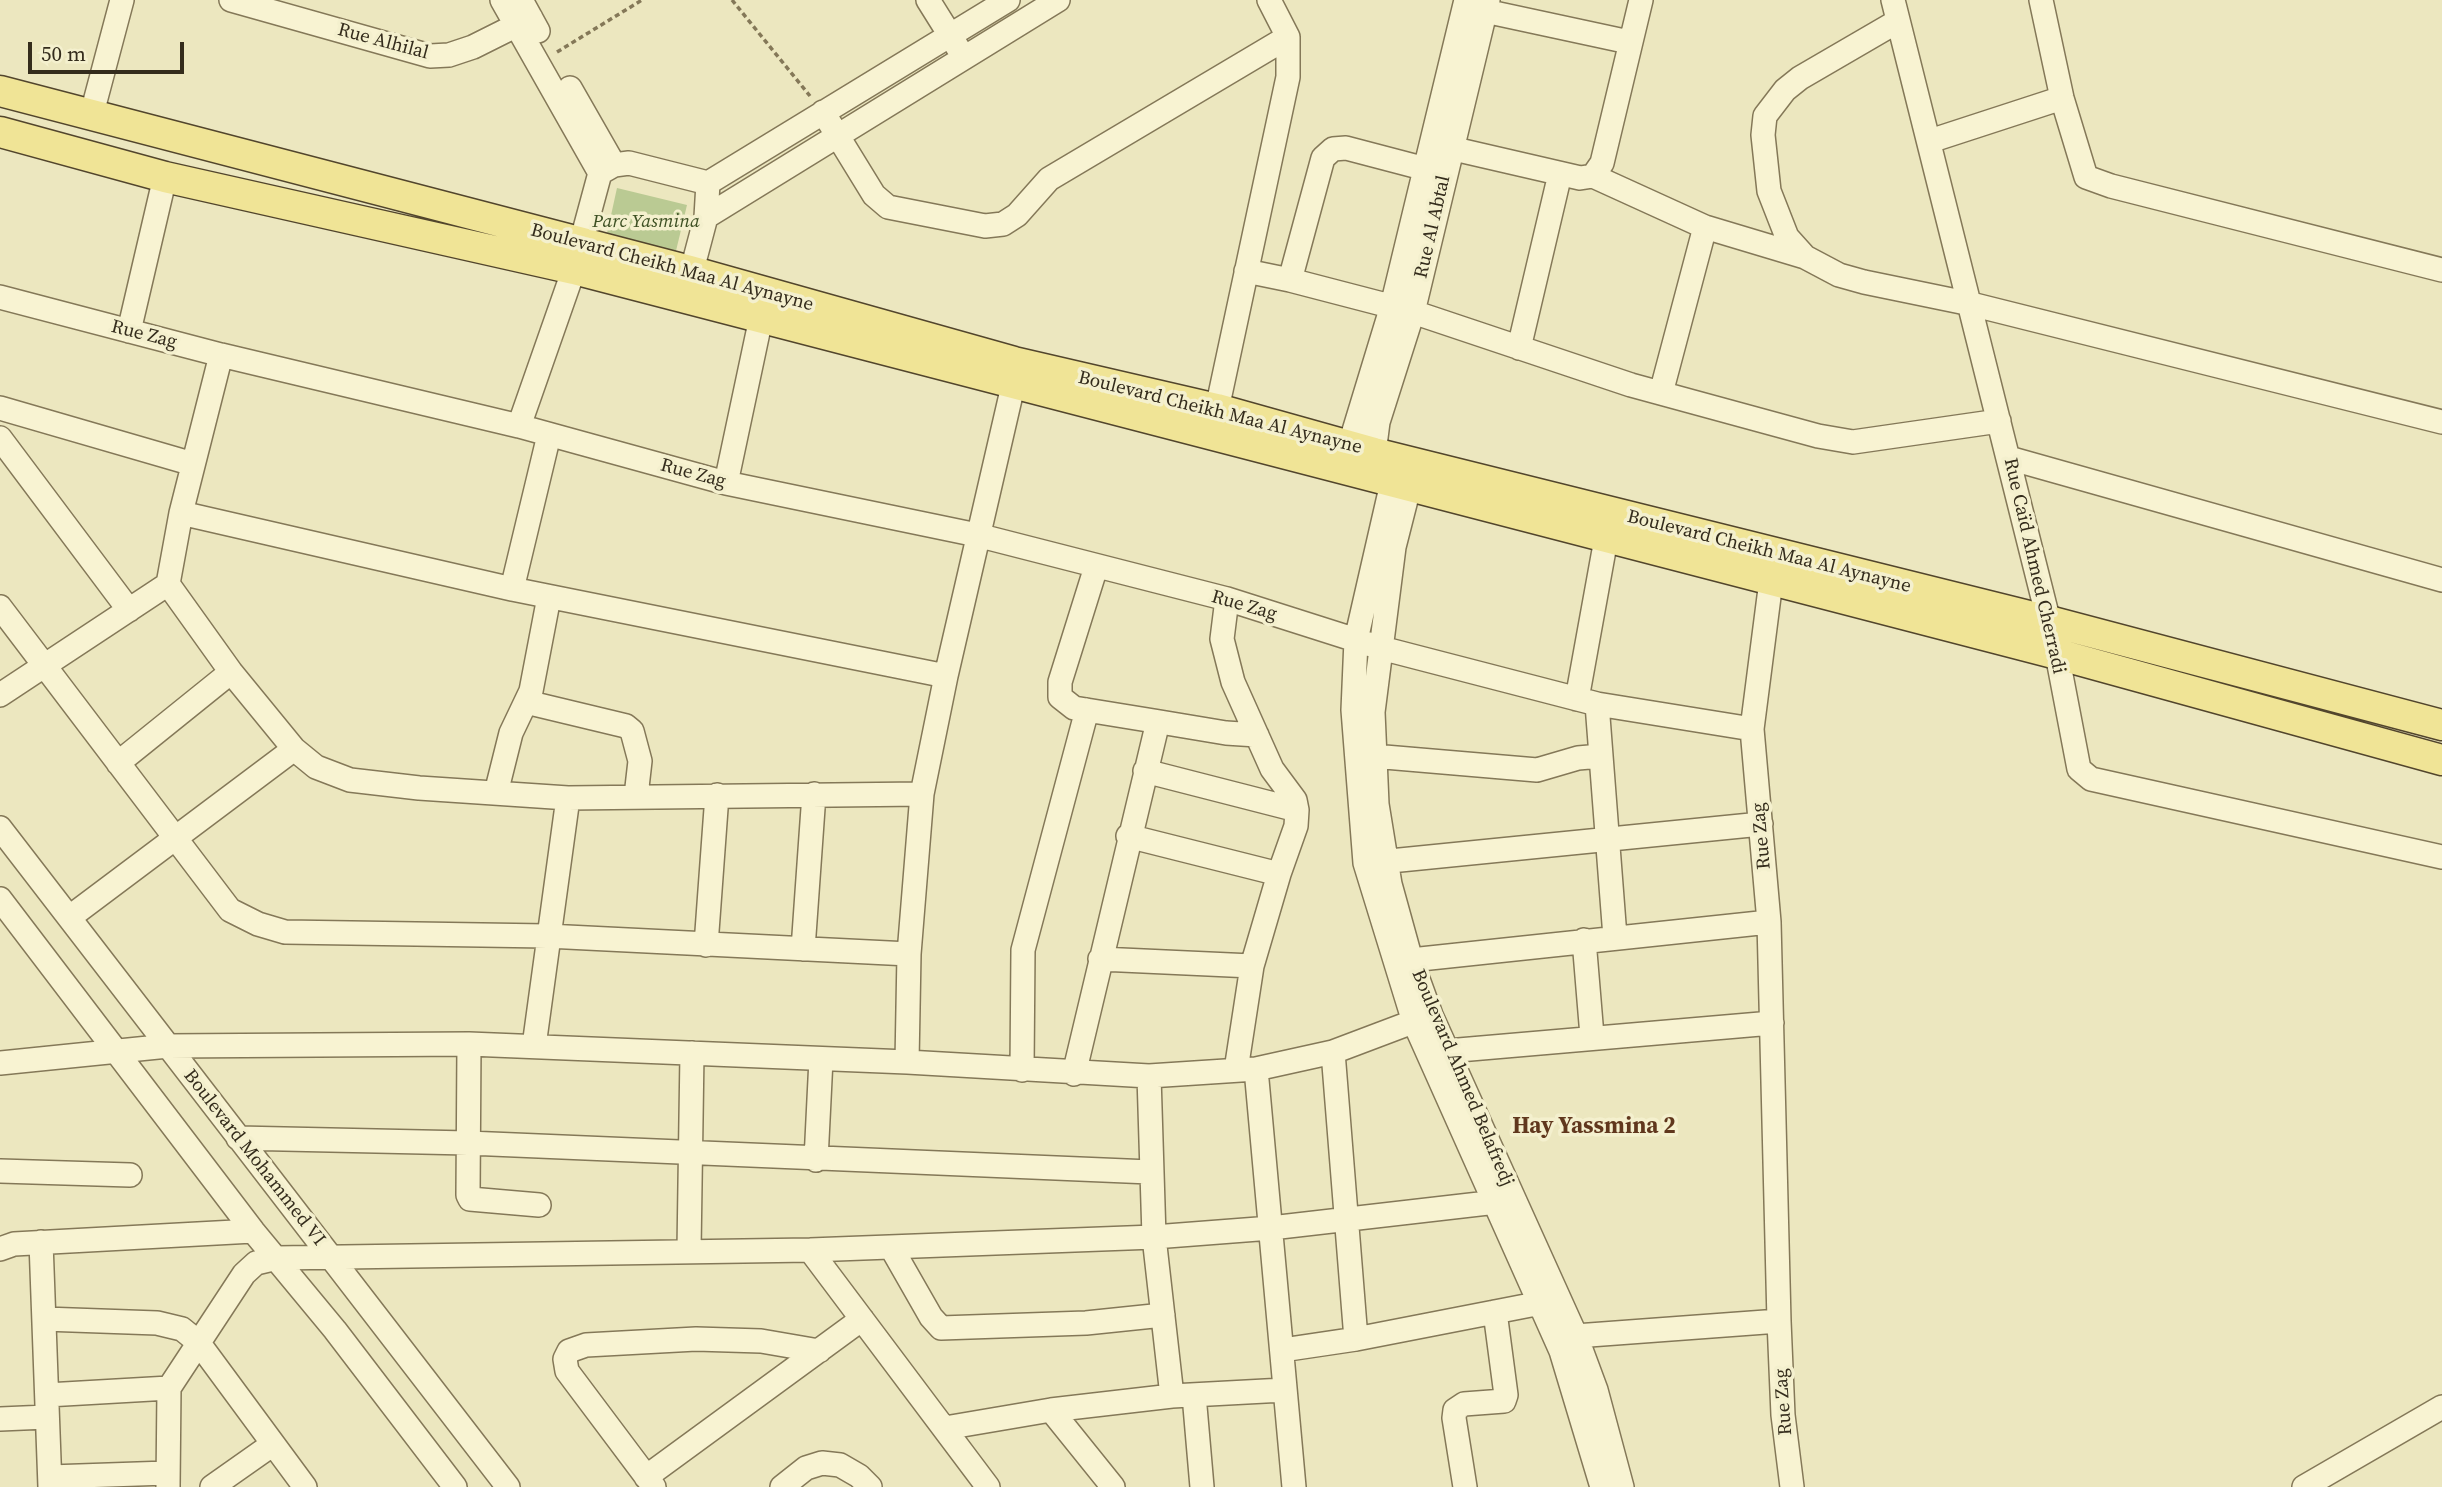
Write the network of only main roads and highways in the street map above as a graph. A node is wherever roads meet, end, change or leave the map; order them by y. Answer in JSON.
{"nodes":[{"id":1,"x":0,"y":91,"type":"edge"},
{"id":2,"x":0,"y":132,"type":"edge"},
{"id":3,"x":578,"y":257,"type":"junction"},
{"id":4,"x":688,"y":284,"type":"junction"},
{"id":5,"x":2442,"y":725,"type":"edge"},
{"id":6,"x":2442,"y":760,"type":"edge"}],
"edges":[{"from":1,"to":3,"type":"main road","name":"Boulevard Cheikh Maa Al Aynayne"},
{"from":2,"to":3,"type":"main road","name":"Boulevard Cheikh Maa Al Aynayne"},
{"from":3,"to":4,"type":"main road","name":"Boulevard Cheikh Maa Al Aynayne"},
{"from":4,"to":5,"type":"main road","name":"Boulevard Cheikh Maa Al Aynayne"},
{"from":4,"to":6,"type":"main road","name":"Boulevard Cheikh Maa Al Aynayne"}]}
